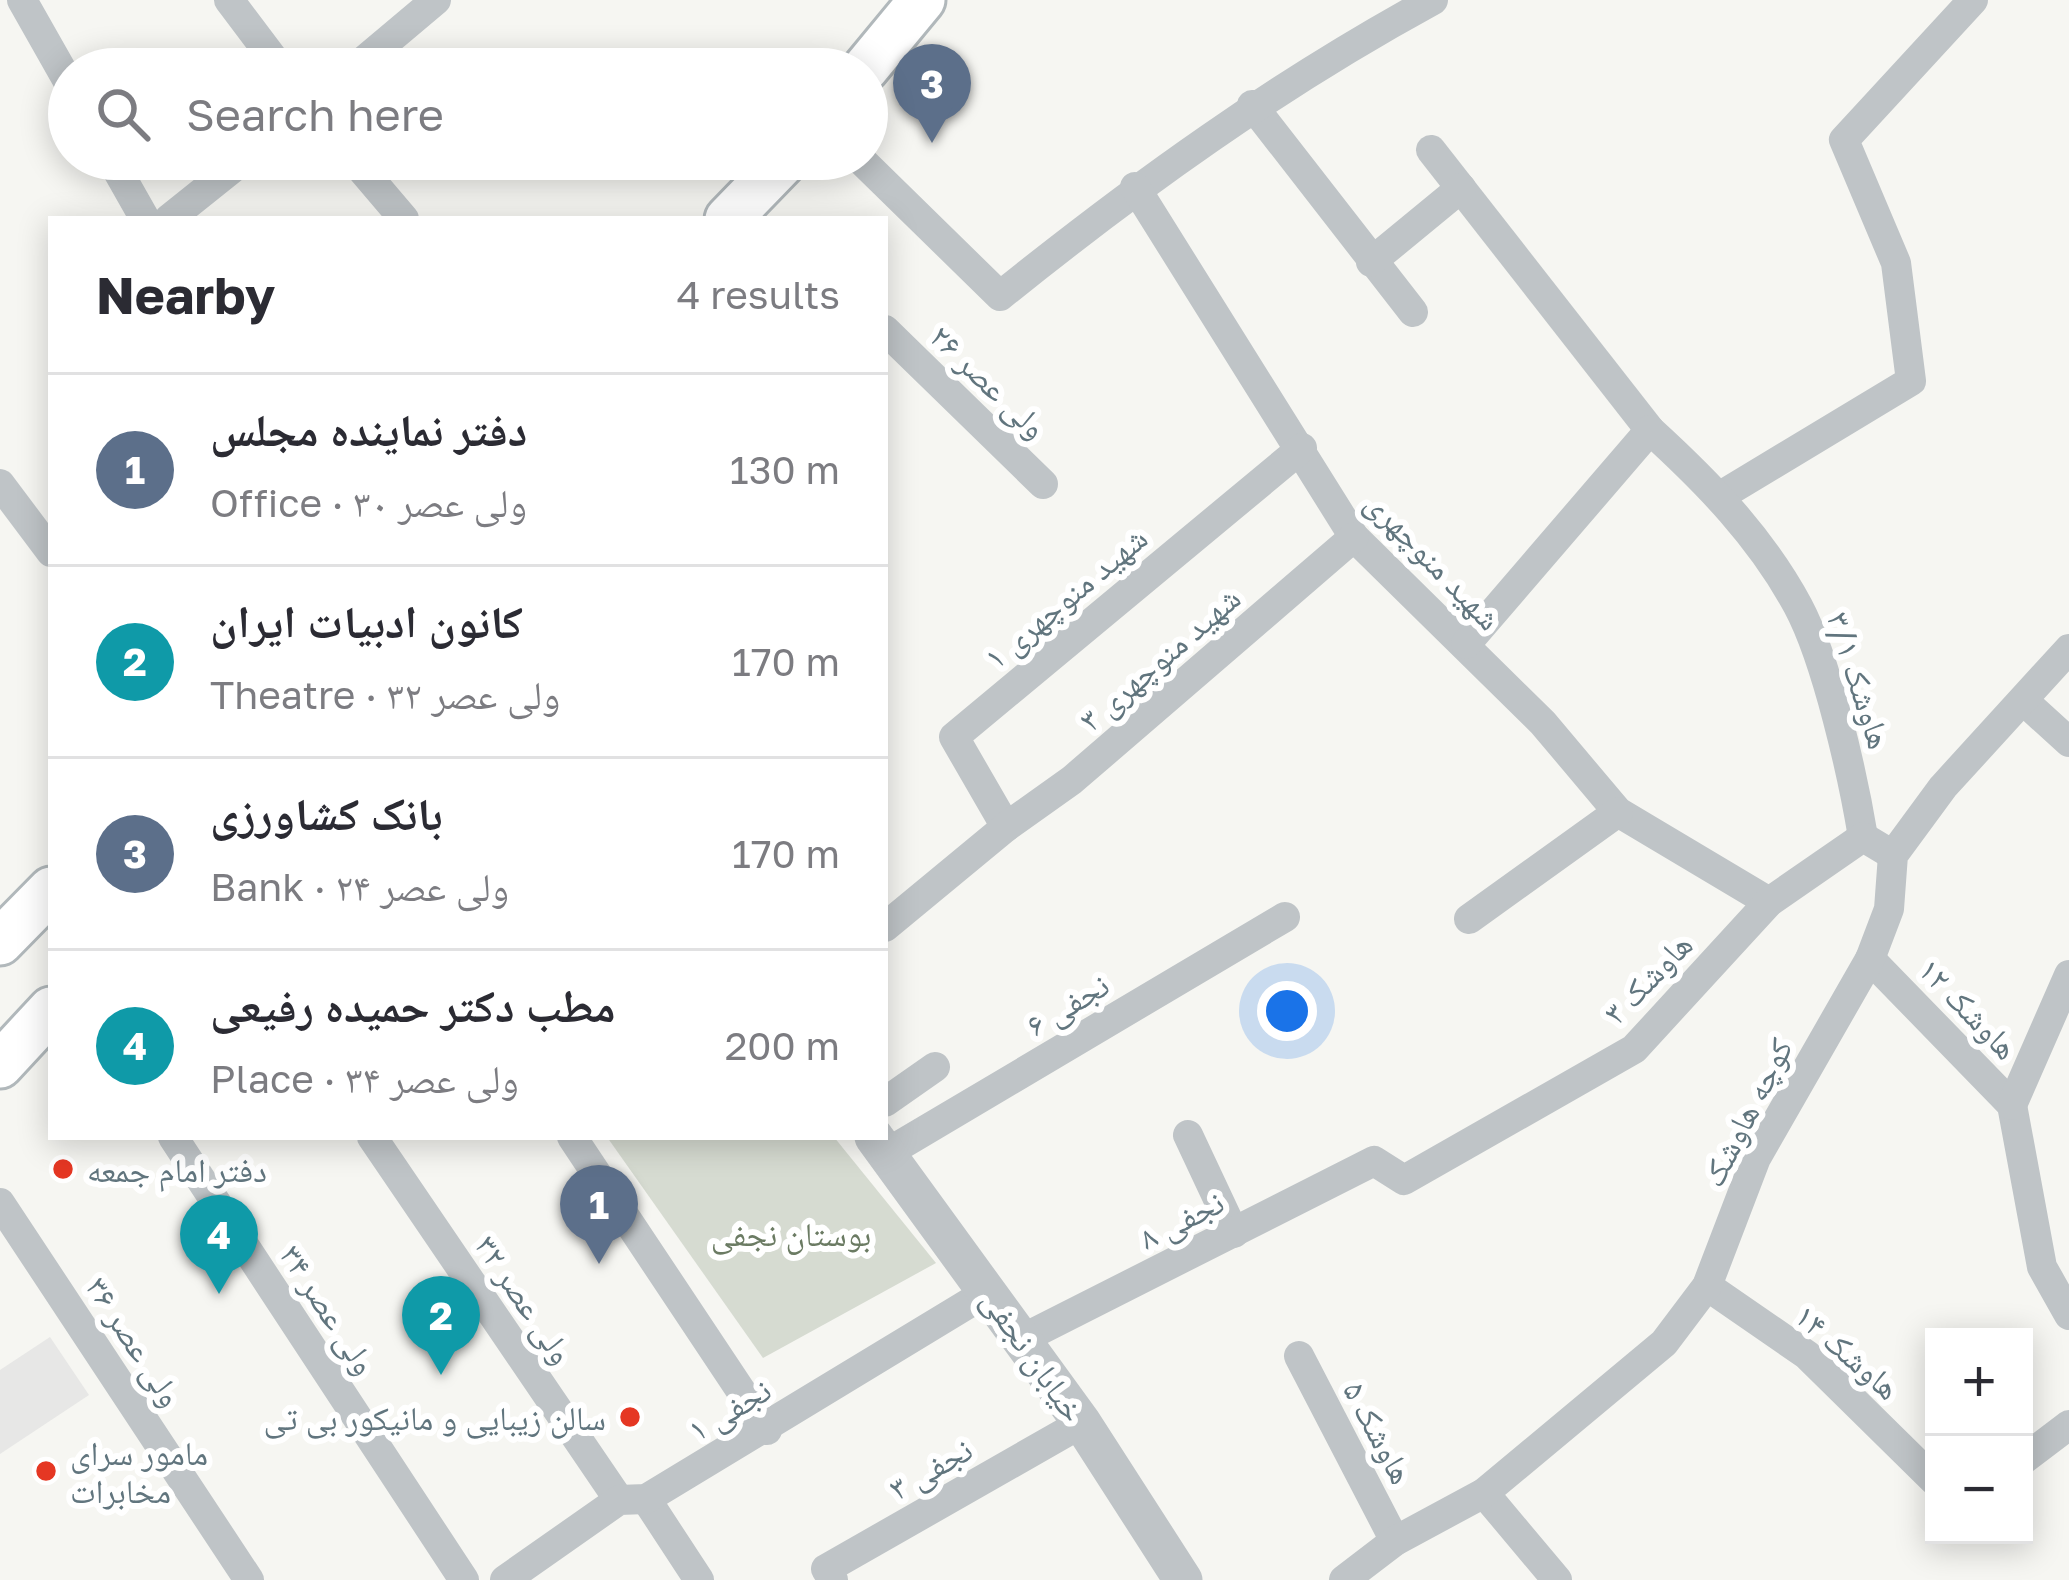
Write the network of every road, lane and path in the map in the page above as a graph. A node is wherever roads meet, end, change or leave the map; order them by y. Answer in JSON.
{"nodes":[{"id":1,"x":22,"y":0,"type":"edge"},
{"id":2,"x":229,"y":0,"type":"edge"},
{"id":3,"x":436,"y":0,"type":"edge"},
{"id":4,"x":922,"y":0,"type":"edge"},
{"id":5,"x":1432,"y":0,"type":"edge"},
{"id":6,"x":1973,"y":0,"type":"edge"},
{"id":7,"x":49,"y":48,"type":"edge"},
{"id":8,"x":265,"y":48,"type":"edge"},
{"id":9,"x":379,"y":48,"type":"edge"},
{"id":10,"x":882,"y":48,"type":"edge"},
{"id":11,"x":1252,"y":105,"type":"junction"},
{"id":12,"x":1431,"y":149,"type":"dead end"},
{"id":13,"x":124,"y":180,"type":"edge"},
{"id":14,"x":218,"y":180,"type":"edge"},
{"id":15,"x":371,"y":180,"type":"edge"},
{"id":16,"x":771,"y":180,"type":"edge"},
{"id":17,"x":881,"y":180,"type":"edge"},
{"id":18,"x":1135,"y":188,"type":"junction"},
{"id":19,"x":1461,"y":188,"type":"junction"},
{"id":20,"x":749,"y":212,"type":"edge"},
{"id":21,"x":143,"y":216,"type":"edge"},
{"id":22,"x":173,"y":216,"type":"edge"},
{"id":23,"x":401,"y":216,"type":"edge"},
{"id":24,"x":1371,"y":262,"type":"junction"},
{"id":25,"x":1413,"y":312,"type":"dead end"},
{"id":26,"x":888,"y":333,"type":"edge"},
{"id":27,"x":1651,"y":430,"type":"junction"},
{"id":28,"x":1302,"y":448,"type":"junction"},
{"id":29,"x":0,"y":484,"type":"edge"},
{"id":30,"x":1043,"y":484,"type":"dead end"},
{"id":31,"x":1722,"y":495,"type":"junction"},
{"id":32,"x":1354,"y":537,"type":"junction"},
{"id":33,"x":48,"y":548,"type":"edge"},
{"id":34,"x":1466,"y":644,"type":"junction"},
{"id":35,"x":2069,"y":649,"type":"edge"},
{"id":36,"x":2024,"y":701,"type":"junction"},
{"id":37,"x":2069,"y":742,"type":"edge"},
{"id":38,"x":1618,"y":812,"type":"junction"},
{"id":39,"x":1006,"y":826,"type":"junction"},
{"id":40,"x":1863,"y":837,"type":"junction"},
{"id":41,"x":1893,"y":855,"type":"junction"},
{"id":42,"x":48,"y":893,"type":"edge"},
{"id":43,"x":1769,"y":902,"type":"junction"},
{"id":44,"x":1285,"y":917,"type":"dead end"},
{"id":45,"x":1469,"y":919,"type":"dead end"},
{"id":46,"x":888,"y":924,"type":"edge"},
{"id":47,"x":0,"y":942,"type":"edge"},
{"id":48,"x":1870,"y":959,"type":"junction"},
{"id":49,"x":2069,"y":975,"type":"edge"},
{"id":50,"x":48,"y":1013,"type":"edge"},
{"id":51,"x":0,"y":1066,"type":"edge"},
{"id":52,"x":935,"y":1067,"type":"dead end"},
{"id":53,"x":888,"y":1100,"type":"edge"},
{"id":54,"x":2012,"y":1105,"type":"junction"},
{"id":55,"x":1188,"y":1135,"type":"dead end"},
{"id":56,"x":175,"y":1140,"type":"edge"},
{"id":57,"x":374,"y":1140,"type":"edge"},
{"id":58,"x":574,"y":1140,"type":"edge"},
{"id":59,"x":880,"y":1145,"type":"edge"},
{"id":60,"x":1374,"y":1161,"type":"joint"},
{"id":61,"x":0,"y":1203,"type":"edge"},
{"id":62,"x":1234,"y":1233,"type":"junction"},
{"id":63,"x":1708,"y":1286,"type":"junction"},
{"id":64,"x":989,"y":1291,"type":"junction"},
{"id":65,"x":2069,"y":1316,"type":"edge"},
{"id":66,"x":1020,"y":1340,"type":"junction"},
{"id":67,"x":1299,"y":1356,"type":"dead end"},
{"id":68,"x":1082,"y":1423,"type":"junction"},
{"id":69,"x":2069,"y":1425,"type":"edge"},
{"id":70,"x":767,"y":1430,"type":"junction"},
{"id":71,"x":2033,"y":1452,"type":"edge"},
{"id":72,"x":1925,"y":1471,"type":"edge"},
{"id":73,"x":1484,"y":1492,"type":"junction"},
{"id":74,"x":632,"y":1500,"type":"junction"},
{"id":75,"x":1395,"y":1541,"type":"junction"},
{"id":76,"x":249,"y":1580,"type":"edge"},
{"id":77,"x":464,"y":1580,"type":"edge"},
{"id":78,"x":505,"y":1580,"type":"edge"},
{"id":79,"x":699,"y":1580,"type":"edge"},
{"id":80,"x":833,"y":1580,"type":"edge"},
{"id":81,"x":1183,"y":1580,"type":"edge"},
{"id":82,"x":1344,"y":1580,"type":"edge"},
{"id":83,"x":1557,"y":1580,"type":"edge"}],
"edges":[{"from":1,"to":7,"type":"street"},
{"from":2,"to":8,"type":"street"},
{"from":3,"to":9,"type":"street"},
{"from":4,"to":10,"type":"main road"},
{"from":5,"to":11,"type":"street"},
{"from":6,"to":31,"type":"street"},
{"from":11,"to":18,"type":"street"},
{"from":11,"to":24,"type":"street"},
{"from":12,"to":19,"type":"street","name":"هاوشک ۳/۱"},
{"from":13,"to":21,"type":"street"},
{"from":14,"to":22,"type":"street"},
{"from":15,"to":23,"type":"street"},
{"from":16,"to":20,"type":"main road"},
{"from":17,"to":18,"type":"street"},
{"from":18,"to":28,"type":"street","name":"شهید منوچهری"},
{"from":19,"to":24,"type":"street"},
{"from":19,"to":27,"type":"street","name":"هاوشک ۳/۱"},
{"from":24,"to":25,"type":"street"},
{"from":26,"to":30,"type":"street","name":"ولی عصر ۲۶"},
{"from":27,"to":31,"type":"street","name":"هاوشک ۳/۱"},
{"from":27,"to":34,"type":"street"},
{"from":28,"to":32,"type":"street","name":"شهید منوچهری"},
{"from":28,"to":39,"type":"street","name":"شهید منوچهری ۱"},
{"from":29,"to":33,"type":"street"},
{"from":31,"to":40,"type":"street","name":"هاوشک ۳/۱"},
{"from":32,"to":34,"type":"street","name":"شهید منوچهری"},
{"from":32,"to":39,"type":"street","name":"شهید منوچهری ۳"},
{"from":34,"to":38,"type":"street","name":"شهید منوچهری"},
{"from":35,"to":36,"type":"street"},
{"from":36,"to":37,"type":"street"},
{"from":36,"to":41,"type":"street"},
{"from":38,"to":43,"type":"street","name":"شهید منوچهری"},
{"from":38,"to":45,"type":"street"},
{"from":39,"to":46,"type":"street","name":"شهید منوچهری ۳"},
{"from":40,"to":41,"type":"street"},
{"from":40,"to":43,"type":"street","name":"هاوشک ۳"},
{"from":41,"to":48,"type":"street","name":"کوچه هاوشک"},
{"from":42,"to":47,"type":"main road"},
{"from":43,"to":60,"type":"street","name":"هاوشک ۳"},
{"from":44,"to":59,"type":"street","name":"نجفی ۶"},
{"from":48,"to":54,"type":"street","name":"هاوشک ۱۲"},
{"from":48,"to":63,"type":"street","name":"کوچه هاوشک"},
{"from":49,"to":54,"type":"street"},
{"from":50,"to":51,"type":"main road"},
{"from":52,"to":53,"type":"street"},
{"from":54,"to":65,"type":"street","name":"هاوشک ۱۲"},
{"from":55,"to":62,"type":"street"},
{"from":56,"to":77,"type":"street","name":"ولی عصر ۳۴"},
{"from":57,"to":74,"type":"street","name":"ولی عصر ۳۲"},
{"from":58,"to":70,"type":"street"},
{"from":59,"to":64,"type":"street","name":"خیابان نجفی"},
{"from":60,"to":62,"type":"street","name":"نجفی ۸"},
{"from":61,"to":76,"type":"street","name":"ولی عصر ۳۶"},
{"from":62,"to":66,"type":"street","name":"نجفی ۸"},
{"from":63,"to":72,"type":"street","name":"هاوشک ۱۴"},
{"from":63,"to":73,"type":"street","name":"کوچه هاوشک"},
{"from":64,"to":66,"type":"street","name":"خیابان نجفی"},
{"from":64,"to":70,"type":"street","name":"نجفی ۱"},
{"from":66,"to":68,"type":"street","name":"خیابان نجفی"},
{"from":67,"to":75,"type":"street","name":"هاوشک ۵"},
{"from":68,"to":80,"type":"street","name":"نجفی ۳"},
{"from":68,"to":81,"type":"street","name":"خیابان نجفی"},
{"from":69,"to":71,"type":"street"},
{"from":70,"to":74,"type":"street","name":"نجفی ۱"},
{"from":73,"to":75,"type":"street","name":"کوچه هاوشک"},
{"from":73,"to":83,"type":"street"},
{"from":74,"to":78,"type":"street","name":"نجفی ۱"},
{"from":74,"to":79,"type":"street","name":"ولی عصر ۳۲"},
{"from":75,"to":82,"type":"street","name":"کوچه هاوشک"}]}
